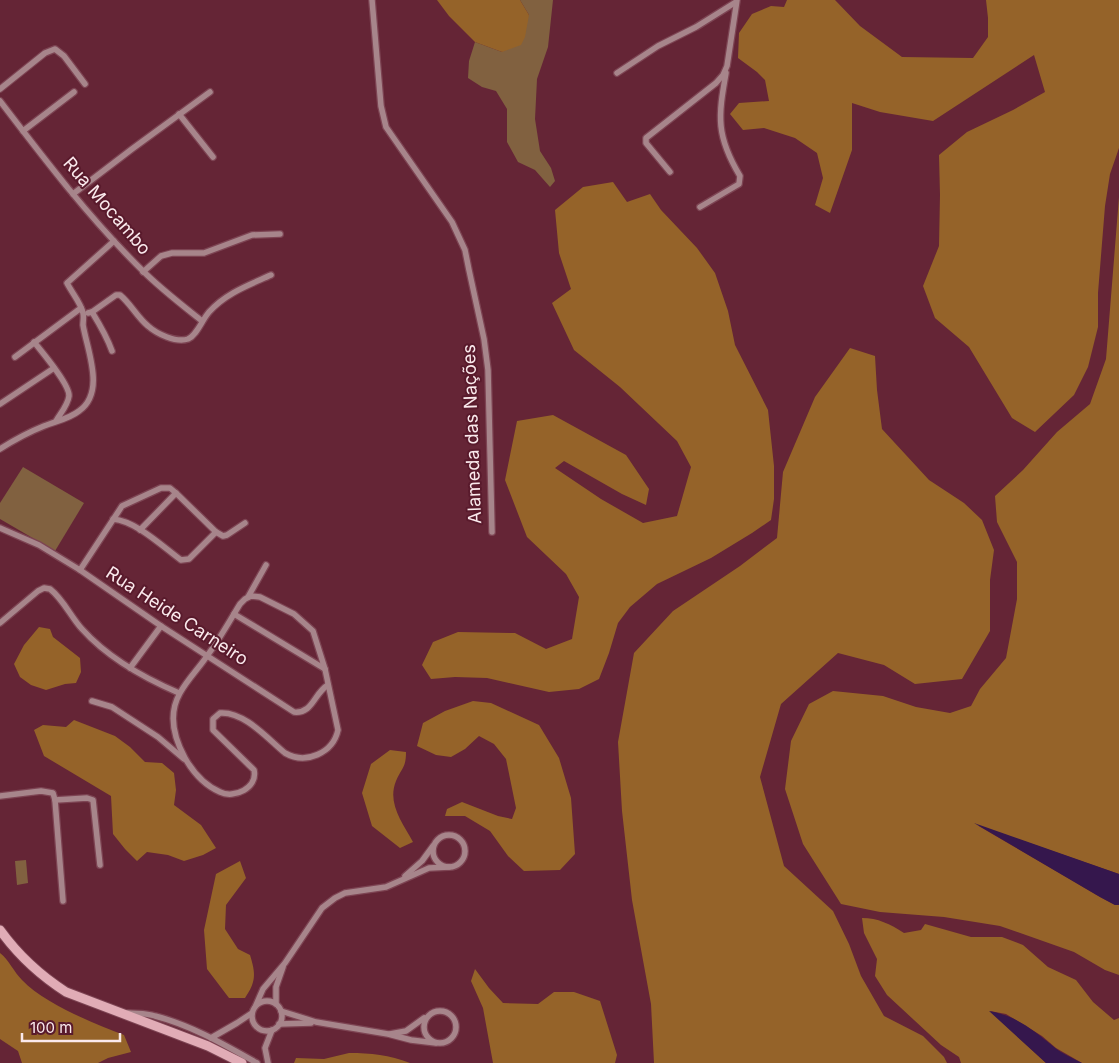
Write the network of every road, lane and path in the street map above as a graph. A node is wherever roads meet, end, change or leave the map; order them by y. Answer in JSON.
{"nodes":[{"id":1,"x":372,"y":0,"type":"edge"},
{"id":2,"x":737,"y":1,"type":"edge"},
{"id":3,"x":726,"y":71,"type":"junction"},
{"id":4,"x":617,"y":73,"type":"dead end"},
{"id":5,"x":86,"y":84,"type":"dead end"},
{"id":6,"x":0,"y":90,"type":"edge"},
{"id":7,"x":74,"y":92,"type":"dead end"},
{"id":8,"x":210,"y":92,"type":"dead end"},
{"id":9,"x":0,"y":101,"type":"edge"},
{"id":10,"x":179,"y":114,"type":"junction"},
{"id":11,"x":23,"y":131,"type":"junction"},
{"id":12,"x":213,"y":157,"type":"dead end"},
{"id":13,"x":670,"y":172,"type":"dead end"},
{"id":14,"x":73,"y":194,"type":"junction"},
{"id":15,"x":700,"y":207,"type":"dead end"},
{"id":16,"x":280,"y":234,"type":"dead end"},
{"id":17,"x":114,"y":241,"type":"junction"},
{"id":18,"x":143,"y":272,"type":"junction"},
{"id":19,"x":271,"y":275,"type":"dead end"},
{"id":20,"x":81,"y":308,"type":"junction"},
{"id":21,"x":92,"y":312,"type":"junction"},
{"id":22,"x":84,"y":315,"type":"junction"},
{"id":23,"x":202,"y":320,"type":"junction"},
{"id":24,"x":34,"y":342,"type":"junction"},
{"id":25,"x":112,"y":351,"type":"dead end"},
{"id":26,"x":15,"y":357,"type":"dead end"},
{"id":27,"x":54,"y":368,"type":"junction"},
{"id":28,"x":0,"y":404,"type":"edge"},
{"id":29,"x":56,"y":421,"type":"junction"},
{"id":30,"x":0,"y":449,"type":"edge"},
{"id":31,"x":176,"y":493,"type":"junction"},
{"id":32,"x":113,"y":519,"type":"junction"},
{"id":33,"x":244,"y":523,"type":"dead end"},
{"id":34,"x":0,"y":528,"type":"edge"},
{"id":35,"x":140,"y":530,"type":"junction"},
{"id":36,"x":216,"y":532,"type":"junction"},
{"id":37,"x":492,"y":532,"type":"dead end"},
{"id":38,"x":266,"y":565,"type":"dead end"},
{"id":39,"x":80,"y":570,"type":"junction"},
{"id":40,"x":248,"y":597,"type":"junction"},
{"id":41,"x":234,"y":614,"type":"junction"},
{"id":42,"x":0,"y":623,"type":"edge"},
{"id":43,"x":160,"y":626,"type":"junction"},
{"id":44,"x":208,"y":655,"type":"junction"},
{"id":45,"x":130,"y":668,"type":"junction"},
{"id":46,"x":325,"y":669,"type":"junction"},
{"id":47,"x":328,"y":685,"type":"junction"},
{"id":48,"x":179,"y":693,"type":"junction"},
{"id":49,"x":92,"y":701,"type":"dead end"},
{"id":50,"x":188,"y":762,"type":"junction"},
{"id":51,"x":0,"y":796,"type":"edge"},
{"id":52,"x":55,"y":798,"type":"junction"},
{"id":53,"x":434,"y":845,"type":"junction"},
{"id":54,"x":100,"y":865,"type":"dead end"},
{"id":55,"x":449,"y":867,"type":"junction"},
{"id":56,"x":399,"y":880,"type":"junction"},
{"id":57,"x":63,"y":901,"type":"dead end"},
{"id":58,"x":0,"y":930,"type":"edge"},
{"id":59,"x":285,"y":962,"type":"junction"},
{"id":60,"x":276,"y":1004,"type":"junction"},
{"id":61,"x":256,"y":1006,"type":"junction"},
{"id":62,"x":281,"y":1011,"type":"junction"},
{"id":63,"x":118,"y":1012,"type":"junction"},
{"id":64,"x":252,"y":1013,"type":"junction"},
{"id":65,"x":426,"y":1017,"type":"junction"},
{"id":66,"x":316,"y":1022,"type":"junction"},
{"id":67,"x":279,"y":1024,"type":"junction"},
{"id":68,"x":272,"y":1030,"type":"junction"},
{"id":69,"x":388,"y":1034,"type":"junction"},
{"id":70,"x":210,"y":1038,"type":"junction"},
{"id":71,"x":436,"y":1043,"type":"junction"},
{"id":72,"x":242,"y":1063,"type":"edge"},
{"id":73,"x":257,"y":1063,"type":"edge"},
{"id":74,"x":268,"y":1063,"type":"edge"}],
"edges":[{"from":1,"to":37,"type":"street","name":"Alameda das Nações"},
{"from":2,"to":3,"type":"street"},
{"from":2,"to":4,"type":"street"},
{"from":3,"to":13,"type":"street"},
{"from":3,"to":15,"type":"street"},
{"from":5,"to":6,"type":"street"},
{"from":7,"to":11,"type":"street"},
{"from":8,"to":10,"type":"street"},
{"from":9,"to":11,"type":"street","name":"Rua Mocambo"},
{"from":10,"to":12,"type":"street"},
{"from":10,"to":14,"type":"street"},
{"from":11,"to":14,"type":"street","name":"Rua Mocambo"},
{"from":14,"to":17,"type":"street","name":"Rua Mocambo"},
{"from":16,"to":18,"type":"street"},
{"from":17,"to":18,"type":"street","name":"Rua Mocambo"},
{"from":17,"to":20,"type":"street"},
{"from":18,"to":23,"type":"street","name":"Rua Mocambo"},
{"from":19,"to":23,"type":"street"},
{"from":20,"to":22,"type":"street"},
{"from":20,"to":24,"type":"street"},
{"from":21,"to":22,"type":"street"},
{"from":21,"to":23,"type":"street"},
{"from":21,"to":25,"type":"street"},
{"from":22,"to":29,"type":"street"},
{"from":24,"to":26,"type":"street"},
{"from":24,"to":27,"type":"street"},
{"from":27,"to":28,"type":"street"},
{"from":27,"to":29,"type":"street"},
{"from":29,"to":30,"type":"street"},
{"from":31,"to":32,"type":"street"},
{"from":31,"to":35,"type":"street"},
{"from":31,"to":36,"type":"street"},
{"from":32,"to":35,"type":"street"},
{"from":32,"to":39,"type":"street"},
{"from":33,"to":36,"type":"street"},
{"from":34,"to":39,"type":"street","name":"Rua Heide Carneiro"},
{"from":35,"to":36,"type":"street"},
{"from":38,"to":40,"type":"street"},
{"from":39,"to":43,"type":"street","name":"Rua Heide Carneiro"},
{"from":40,"to":41,"type":"street"},
{"from":40,"to":46,"type":"street"},
{"from":41,"to":44,"type":"street"},
{"from":41,"to":46,"type":"street"},
{"from":42,"to":45,"type":"street"},
{"from":43,"to":44,"type":"street","name":"Rua Heide Carneiro"},
{"from":43,"to":45,"type":"street"},
{"from":44,"to":47,"type":"street","name":"Rua Heide Carneiro"},
{"from":44,"to":48,"type":"street"},
{"from":45,"to":48,"type":"street"},
{"from":46,"to":47,"type":"street"},
{"from":47,"to":50,"type":"street"},
{"from":48,"to":50,"type":"street"},
{"from":49,"to":50,"type":"street"},
{"from":51,"to":52,"type":"street"},
{"from":52,"to":54,"type":"street"},
{"from":52,"to":57,"type":"street"},
{"from":53,"to":55,"type":"street"},
{"from":53,"to":55,"type":"street"},
{"from":53,"to":56,"type":"street"},
{"from":55,"to":56,"type":"street"},
{"from":56,"to":59,"type":"street"},
{"from":58,"to":63,"type":"main road"},
{"from":59,"to":60,"type":"street"},
{"from":59,"to":61,"type":"street"},
{"from":60,"to":61,"type":"street"},
{"from":60,"to":62,"type":"street"},
{"from":61,"to":64,"type":"street"},
{"from":62,"to":66,"type":"street"},
{"from":62,"to":67,"type":"street"},
{"from":63,"to":70,"type":"street"},
{"from":63,"to":72,"type":"main road"},
{"from":64,"to":68,"type":"street"},
{"from":64,"to":70,"type":"street"},
{"from":65,"to":69,"type":"street"},
{"from":65,"to":71,"type":"street"},
{"from":65,"to":71,"type":"street"},
{"from":66,"to":67,"type":"street"},
{"from":66,"to":69,"type":"street"},
{"from":67,"to":68,"type":"street"},
{"from":68,"to":74,"type":"street"},
{"from":69,"to":71,"type":"street"},
{"from":70,"to":73,"type":"street"}]}
